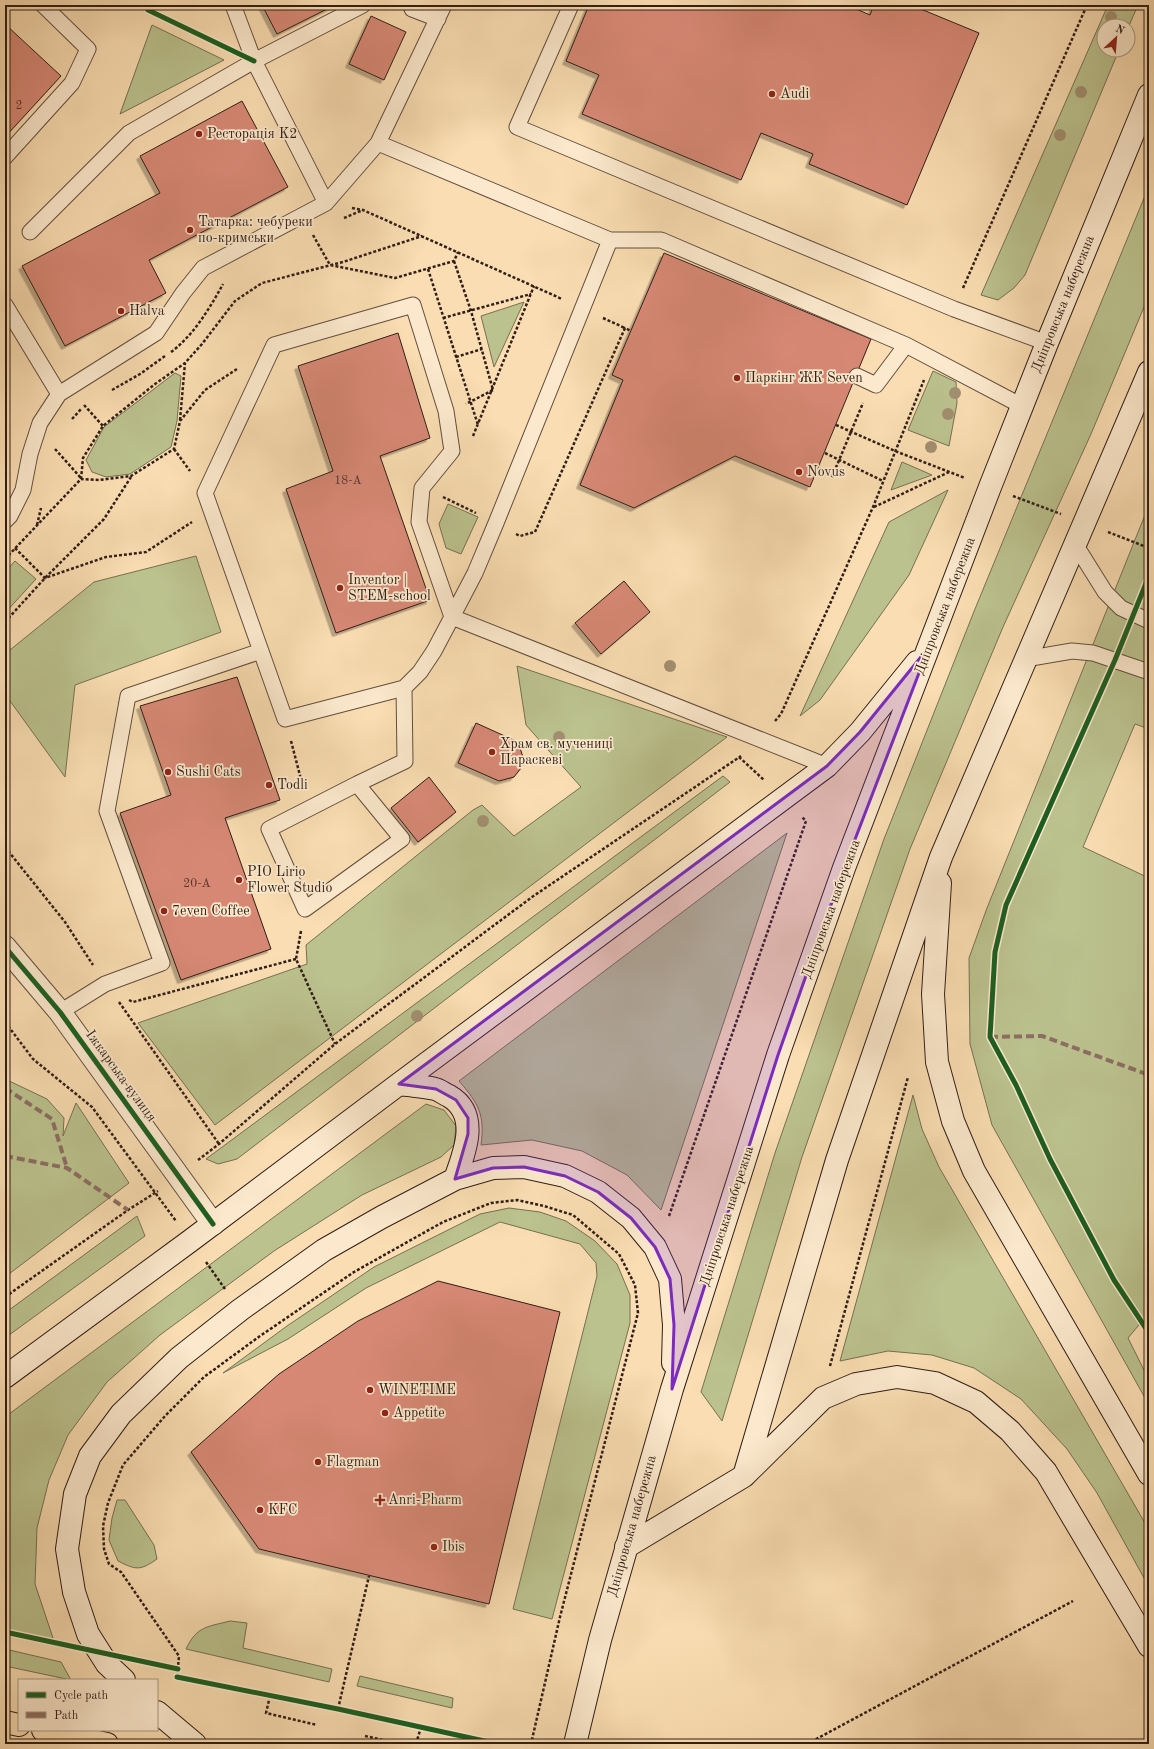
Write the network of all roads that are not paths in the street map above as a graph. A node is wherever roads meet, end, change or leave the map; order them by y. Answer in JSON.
{"nodes":[{"id":1,"x":43,"y":5,"type":"edge"},
{"id":2,"x":233,"y":5,"type":"edge"},
{"id":3,"x":364,"y":5,"type":"edge"},
{"id":4,"x":414,"y":5,"type":"edge"},
{"id":5,"x":444,"y":5,"type":"edge"},
{"id":6,"x":570,"y":5,"type":"edge"},
{"id":7,"x":438,"y":19,"type":"junction"},
{"id":8,"x":254,"y":61,"type":"junction"},
{"id":9,"x":1149,"y":95,"type":"edge"},
{"id":10,"x":378,"y":144,"type":"junction"},
{"id":11,"x":5,"y":156,"type":"edge"},
{"id":12,"x":326,"y":204,"type":"junction"},
{"id":13,"x":30,"y":232,"type":"dead end"},
{"id":14,"x":610,"y":240,"type":"junction"},
{"id":15,"x":5,"y":304,"type":"edge"},
{"id":16,"x":1046,"y":343,"type":"junction"},
{"id":17,"x":906,"y":345,"type":"junction"},
{"id":18,"x":1149,"y":372,"type":"edge"},
{"id":19,"x":857,"y":376,"type":"dead end"},
{"id":20,"x":59,"y":394,"type":"junction"},
{"id":21,"x":1022,"y":406,"type":"junction"},
{"id":22,"x":5,"y":521,"type":"edge"},
{"id":23,"x":1075,"y":544,"type":"junction"},
{"id":24,"x":452,"y":617,"type":"junction"},
{"id":25,"x":1149,"y":621,"type":"edge"},
{"id":26,"x":929,"y":647,"type":"junction"},
{"id":27,"x":261,"y":651,"type":"junction"},
{"id":28,"x":1025,"y":659,"type":"junction"},
{"id":29,"x":1149,"y":672,"type":"edge"},
{"id":30,"x":404,"y":688,"type":"junction"},
{"id":31,"x":827,"y":766,"type":"junction"},
{"id":32,"x":357,"y":784,"type":"junction"},
{"id":33,"x":941,"y":856,"type":"junction"},
{"id":34,"x":5,"y":947,"type":"edge"},
{"id":35,"x":60,"y":1012,"type":"junction"},
{"id":36,"x":399,"y":1084,"type":"junction"},
{"id":37,"x":455,"y":1179,"type":"junction"},
{"id":38,"x":213,"y":1224,"type":"junction"},
{"id":39,"x":5,"y":1377,"type":"edge"},
{"id":40,"x":672,"y":1389,"type":"junction"},
{"id":41,"x":1149,"y":1474,"type":"edge"},
{"id":42,"x":744,"y":1476,"type":"junction"},
{"id":43,"x":626,"y":1547,"type":"junction"},
{"id":44,"x":1149,"y":1646,"type":"edge"},
{"id":45,"x":123,"y":1679,"type":"edge"},
{"id":46,"x":158,"y":1713,"type":"edge"},
{"id":47,"x":5,"y":1722,"type":"edge"},
{"id":48,"x":18,"y":1725,"type":"edge"},
{"id":49,"x":48,"y":1731,"type":"edge"},
{"id":50,"x":108,"y":1744,"type":"edge"},
{"id":51,"x":195,"y":1744,"type":"edge"},
{"id":52,"x":575,"y":1744,"type":"edge"}],
"edges":[{"from":1,"to":11,"type":"lane"},
{"from":2,"to":8,"type":"lane"},
{"from":3,"to":8,"type":"lane"},
{"from":4,"to":7,"type":"lane"},
{"from":5,"to":7,"type":"lane"},
{"from":6,"to":16,"type":"lane"},
{"from":7,"to":10,"type":"lane"},
{"from":8,"to":12,"type":"lane"},
{"from":8,"to":13,"type":"lane"},
{"from":9,"to":16,"type":"main road","name":"Дніпровська набережна"},
{"from":10,"to":12,"type":"lane"},
{"from":10,"to":14,"type":"lane"},
{"from":12,"to":20,"type":"lane"},
{"from":14,"to":17,"type":"lane"},
{"from":14,"to":24,"type":"lane"},
{"from":15,"to":20,"type":"lane"},
{"from":16,"to":21,"type":"main road","name":"Дніпровська набережна"},
{"from":17,"to":19,"type":"lane"},
{"from":17,"to":21,"type":"lane"},
{"from":18,"to":23,"type":"main road"},
{"from":20,"to":22,"type":"lane"},
{"from":21,"to":26,"type":"main road","name":"Дніпровська набережна"},
{"from":23,"to":25,"type":"lane"},
{"from":23,"to":28,"type":"main road"},
{"from":24,"to":27,"type":"lane"},
{"from":24,"to":30,"type":"lane"},
{"from":24,"to":31,"type":"lane"},
{"from":26,"to":31,"type":"main road"},
{"from":26,"to":40,"type":"main road","name":"Дніпровська набережна"},
{"from":27,"to":30,"type":"lane"},
{"from":27,"to":35,"type":"lane"},
{"from":28,"to":29,"type":"lane"},
{"from":28,"to":33,"type":"main road"},
{"from":30,"to":32,"type":"lane"},
{"from":31,"to":36,"type":"main road"},
{"from":32,"to":32,"type":"lane"},
{"from":33,"to":41,"type":"main road"},
{"from":33,"to":42,"type":"main road"},
{"from":34,"to":35,"type":"main road","name":"Іжкарська вулиця"},
{"from":35,"to":38,"type":"main road","name":"Іжкарська вулиця"},
{"from":36,"to":37,"type":"main road"},
{"from":36,"to":38,"type":"main road"},
{"from":37,"to":40,"type":"main road"},
{"from":37,"to":45,"type":"main road"},
{"from":38,"to":39,"type":"main road"},
{"from":40,"to":43,"type":"main road","name":"Дніпровська набережна"},
{"from":42,"to":43,"type":"main road"},
{"from":42,"to":44,"type":"main road"},
{"from":43,"to":52,"type":"main road","name":"Дніпровська набережна"},
{"from":46,"to":51,"type":"main road"},
{"from":47,"to":48,"type":"highway"},
{"from":49,"to":50,"type":"highway"}]}
